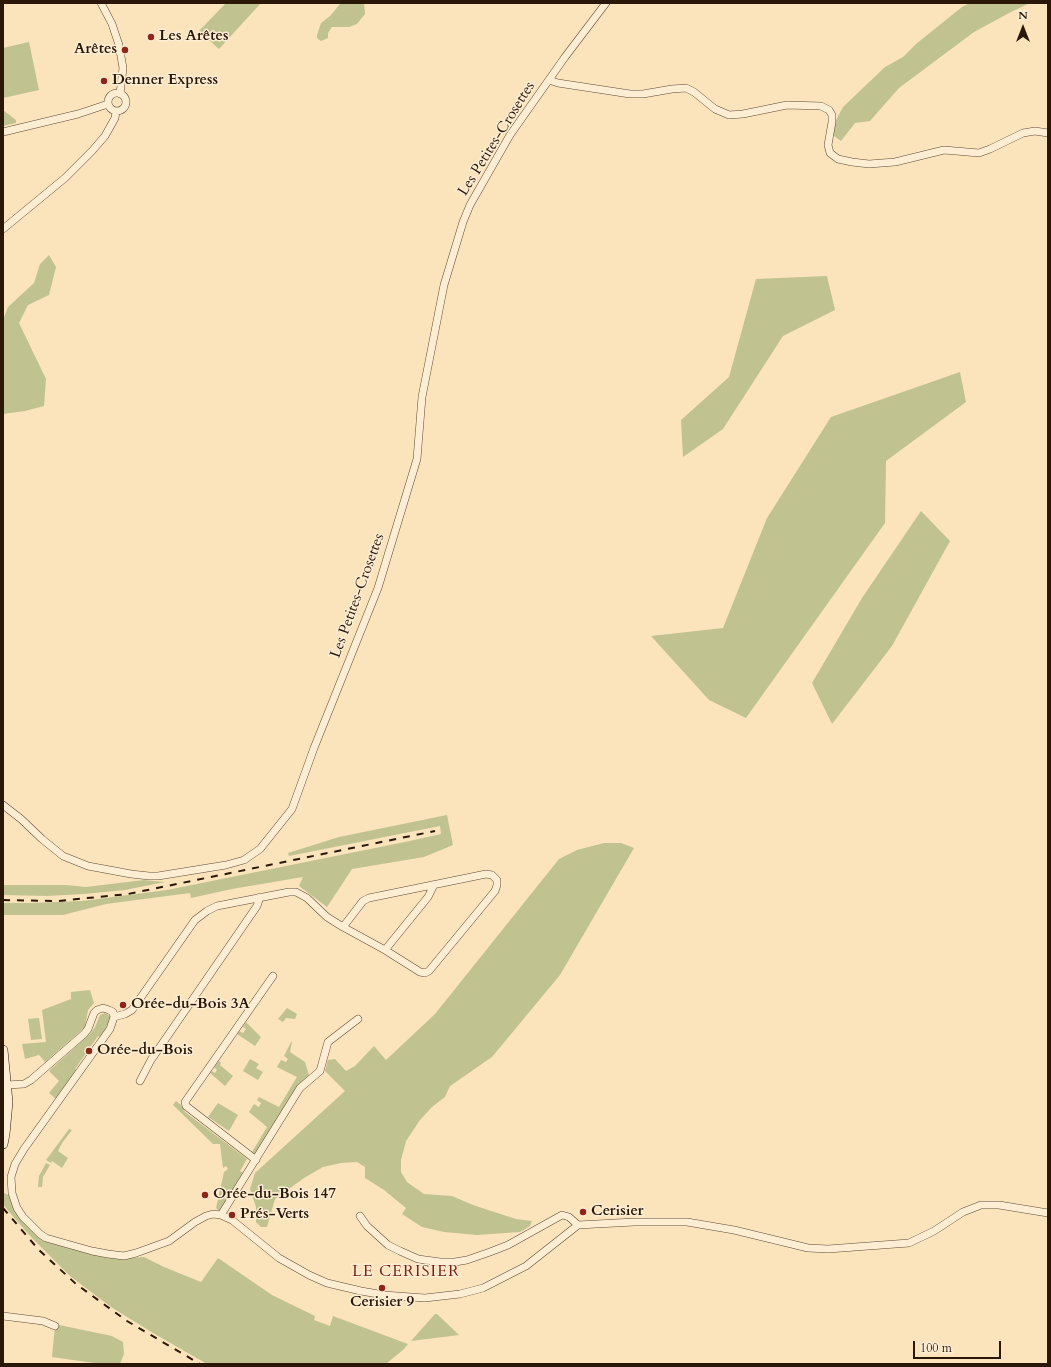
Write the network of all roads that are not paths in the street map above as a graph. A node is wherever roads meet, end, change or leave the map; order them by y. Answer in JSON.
{"nodes":[{"id":1,"x":101,"y":3,"type":"edge"},
{"id":2,"x":606,"y":3,"type":"edge"},
{"id":3,"x":549,"y":80,"type":"junction"},
{"id":4,"x":120,"y":94,"type":"junction"},
{"id":5,"x":108,"y":104,"type":"junction"},
{"id":6,"x":116,"y":112,"type":"junction"},
{"id":7,"x":3,"y":132,"type":"edge"},
{"id":8,"x":1048,"y":133,"type":"edge"},
{"id":9,"x":3,"y":229,"type":"edge"},
{"id":10,"x":3,"y":805,"type":"edge"},
{"id":11,"x":434,"y":885,"type":"junction"},
{"id":12,"x":260,"y":897,"type":"junction"},
{"id":13,"x":343,"y":926,"type":"junction"},
{"id":14,"x":386,"y":950,"type":"junction"},
{"id":15,"x":273,"y":976,"type":"dead end"},
{"id":16,"x":114,"y":1017,"type":"junction"},
{"id":17,"x":358,"y":1019,"type":"dead end"},
{"id":18,"x":3,"y":1050,"type":"edge"},
{"id":19,"x":140,"y":1082,"type":"dead end"},
{"id":20,"x":8,"y":1086,"type":"junction"},
{"id":21,"x":3,"y":1144,"type":"edge"},
{"id":22,"x":256,"y":1160,"type":"junction"},
{"id":23,"x":1048,"y":1213,"type":"edge"},
{"id":24,"x":222,"y":1215,"type":"junction"},
{"id":25,"x":360,"y":1216,"type":"dead end"},
{"id":26,"x":578,"y":1225,"type":"junction"},
{"id":27,"x":3,"y":1316,"type":"edge"},
{"id":28,"x":55,"y":1326,"type":"dead end"}],
"edges":[{"from":1,"to":4,"type":"street"},
{"from":2,"to":3,"type":"street","name":"Les Petites-Crosettes"},
{"from":3,"to":8,"type":"street","name":"Les Petites-Crosettes"},
{"from":3,"to":10,"type":"street","name":"Les Petites-Crosettes"},
{"from":4,"to":5,"type":"street"},
{"from":4,"to":6,"type":"street"},
{"from":5,"to":6,"type":"street"},
{"from":5,"to":7,"type":"street"},
{"from":6,"to":9,"type":"street"},
{"from":11,"to":13,"type":"street"},
{"from":11,"to":14,"type":"street"},
{"from":11,"to":14,"type":"street"},
{"from":12,"to":13,"type":"street"},
{"from":12,"to":16,"type":"street"},
{"from":12,"to":19,"type":"street"},
{"from":13,"to":14,"type":"street"},
{"from":15,"to":22,"type":"street"},
{"from":16,"to":20,"type":"street"},
{"from":16,"to":24,"type":"street"},
{"from":17,"to":22,"type":"street"},
{"from":18,"to":20,"type":"main road"},
{"from":20,"to":21,"type":"main road"},
{"from":22,"to":24,"type":"street"},
{"from":23,"to":26,"type":"street"},
{"from":24,"to":26,"type":"street"},
{"from":25,"to":26,"type":"street"},
{"from":27,"to":28,"type":"street"}]}
